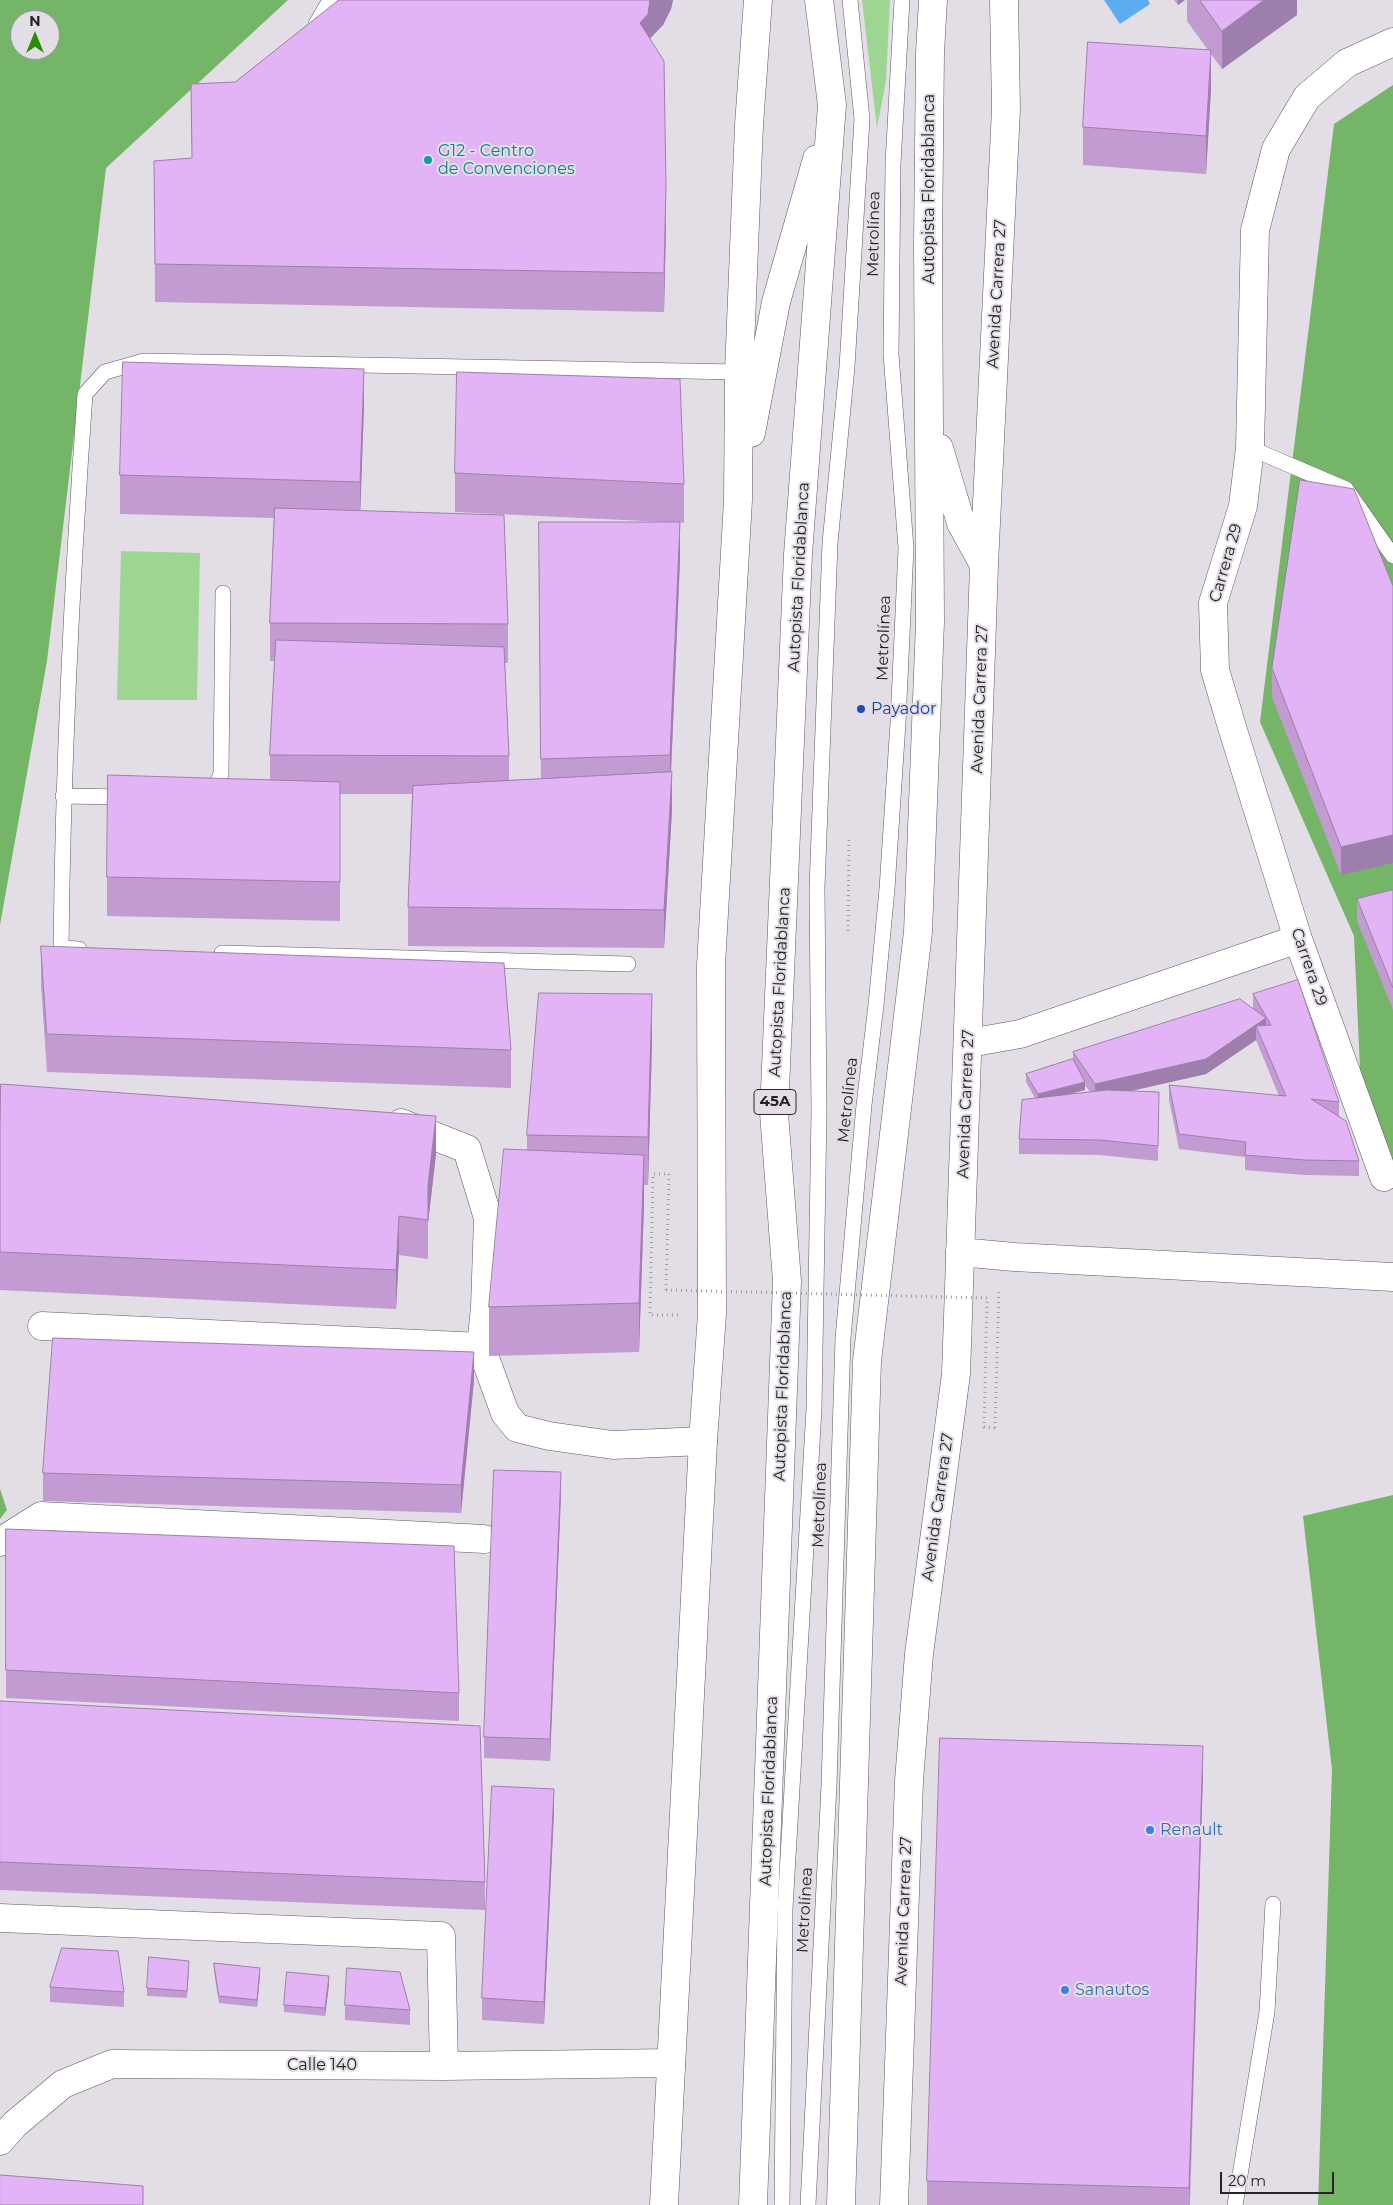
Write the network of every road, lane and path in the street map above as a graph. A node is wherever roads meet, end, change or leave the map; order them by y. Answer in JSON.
{"nodes":[{"id":1,"x":330,"y":0,"type":"edge"},
{"id":2,"x":758,"y":0,"type":"edge"},
{"id":3,"x":818,"y":0,"type":"edge"},
{"id":4,"x":850,"y":0,"type":"edge"},
{"id":5,"x":902,"y":0,"type":"edge"},
{"id":6,"x":933,"y":0,"type":"edge"},
{"id":7,"x":1004,"y":0,"type":"edge"},
{"id":8,"x":1393,"y":42,"type":"edge"},
{"id":9,"x":319,"y":45,"type":"edge"},
{"id":10,"x":832,"y":105,"type":"junction"},
{"id":11,"x":739,"y":372,"type":"junction"},
{"id":12,"x":930,"y":416,"type":"junction"},
{"id":13,"x":1250,"y":448,"type":"junction"},
{"id":14,"x":738,"y":500,"type":"junction"},
{"id":15,"x":1393,"y":556,"type":"edge"},
{"id":16,"x":984,"y":565,"type":"junction"},
{"id":17,"x":223,"y":593,"type":"dead end"},
{"id":18,"x":63,"y":796,"type":"junction"},
{"id":19,"x":143,"y":797,"type":"edge"},
{"id":20,"x":198,"y":800,"type":"edge"},
{"id":21,"x":849,"y":837,"type":"dead end"},
{"id":22,"x":848,"y":934,"type":"dead end"},
{"id":23,"x":1298,"y":939,"type":"junction"},
{"id":24,"x":91,"y":949,"type":"edge"},
{"id":25,"x":210,"y":952,"type":"edge"},
{"id":26,"x":628,"y":964,"type":"dead end"},
{"id":27,"x":968,"y":1043,"type":"junction"},
{"id":28,"x":381,"y":1115,"type":"edge"},
{"id":29,"x":1384,"y":1177,"type":"dead end"},
{"id":30,"x":960,"y":1252,"type":"junction"},
{"id":31,"x":1393,"y":1277,"type":"edge"},
{"id":32,"x":999,"y":1289,"type":"dead end"},
{"id":33,"x":650,"y":1315,"type":"dead end"},
{"id":34,"x":42,"y":1326,"type":"dead end"},
{"id":35,"x":481,"y":1347,"type":"junction"},
{"id":36,"x":702,"y":1441,"type":"junction"},
{"id":37,"x":484,"y":1539,"type":"dead end"},
{"id":38,"x":0,"y":1542,"type":"edge"},
{"id":39,"x":1273,"y":1904,"type":"dead end"},
{"id":40,"x":0,"y":1918,"type":"edge"},
{"id":41,"x":670,"y":2063,"type":"junction"},
{"id":42,"x":444,"y":2066,"type":"junction"},
{"id":43,"x":0,"y":2141,"type":"edge"},
{"id":44,"x":664,"y":2205,"type":"edge"},
{"id":45,"x":753,"y":2205,"type":"edge"},
{"id":46,"x":782,"y":2205,"type":"edge"},
{"id":47,"x":808,"y":2205,"type":"edge"},
{"id":48,"x":840,"y":2205,"type":"edge"},
{"id":49,"x":894,"y":2205,"type":"edge"},
{"id":50,"x":1235,"y":2205,"type":"edge"}],
"edges":[{"from":1,"to":9,"type":"lane"},
{"from":2,"to":11,"type":"main road"},
{"from":3,"to":10,"type":"main road","name":"Autopista Floridablanca","number":"45A"},
{"from":4,"to":46,"type":"lane","name":"Metrolínea"},
{"from":5,"to":47,"type":"lane","name":"Metrolínea"},
{"from":6,"to":12,"type":"main road","name":"Autopista Floridablanca"},
{"from":7,"to":16,"type":"main road","name":"Avenida Carrera 27"},
{"from":8,"to":13,"type":"main road","name":"Carrera 29"},
{"from":10,"to":14,"type":"main road"},
{"from":10,"to":45,"type":"main road","name":"Autopista Floridablanca","number":"45A"},
{"from":11,"to":14,"type":"main road"},
{"from":11,"to":18,"type":"lane"},
{"from":12,"to":16,"type":"main road"},
{"from":12,"to":48,"type":"main road","name":"Autopista Floridablanca"},
{"from":13,"to":15,"type":"lane"},
{"from":13,"to":23,"type":"main road","name":"Carrera 29"},
{"from":14,"to":36,"type":"main road"},
{"from":16,"to":27,"type":"main road","name":"Avenida Carrera 27"},
{"from":17,"to":20,"type":"lane"},
{"from":18,"to":19,"type":"lane"},
{"from":18,"to":24,"type":"lane"},
{"from":21,"to":22,"type":"path"},
{"from":23,"to":27,"type":"main road"},
{"from":23,"to":29,"type":"main road","name":"Carrera 29"},
{"from":25,"to":26,"type":"lane"},
{"from":27,"to":30,"type":"main road","name":"Avenida Carrera 27"},
{"from":28,"to":35,"type":"main road"},
{"from":30,"to":31,"type":"main road"},
{"from":30,"to":49,"type":"main road","name":"Avenida Carrera 27"},
{"from":32,"to":33,"type":"path","bridge":true},
{"from":34,"to":35,"type":"main road"},
{"from":35,"to":36,"type":"main road"},
{"from":36,"to":41,"type":"main road"},
{"from":37,"to":38,"type":"main road"},
{"from":39,"to":50,"type":"lane"},
{"from":40,"to":42,"type":"main road"},
{"from":41,"to":42,"type":"main road","name":"Calle 140"},
{"from":41,"to":44,"type":"main road"},
{"from":42,"to":43,"type":"main road","name":"Calle 140"}]}
